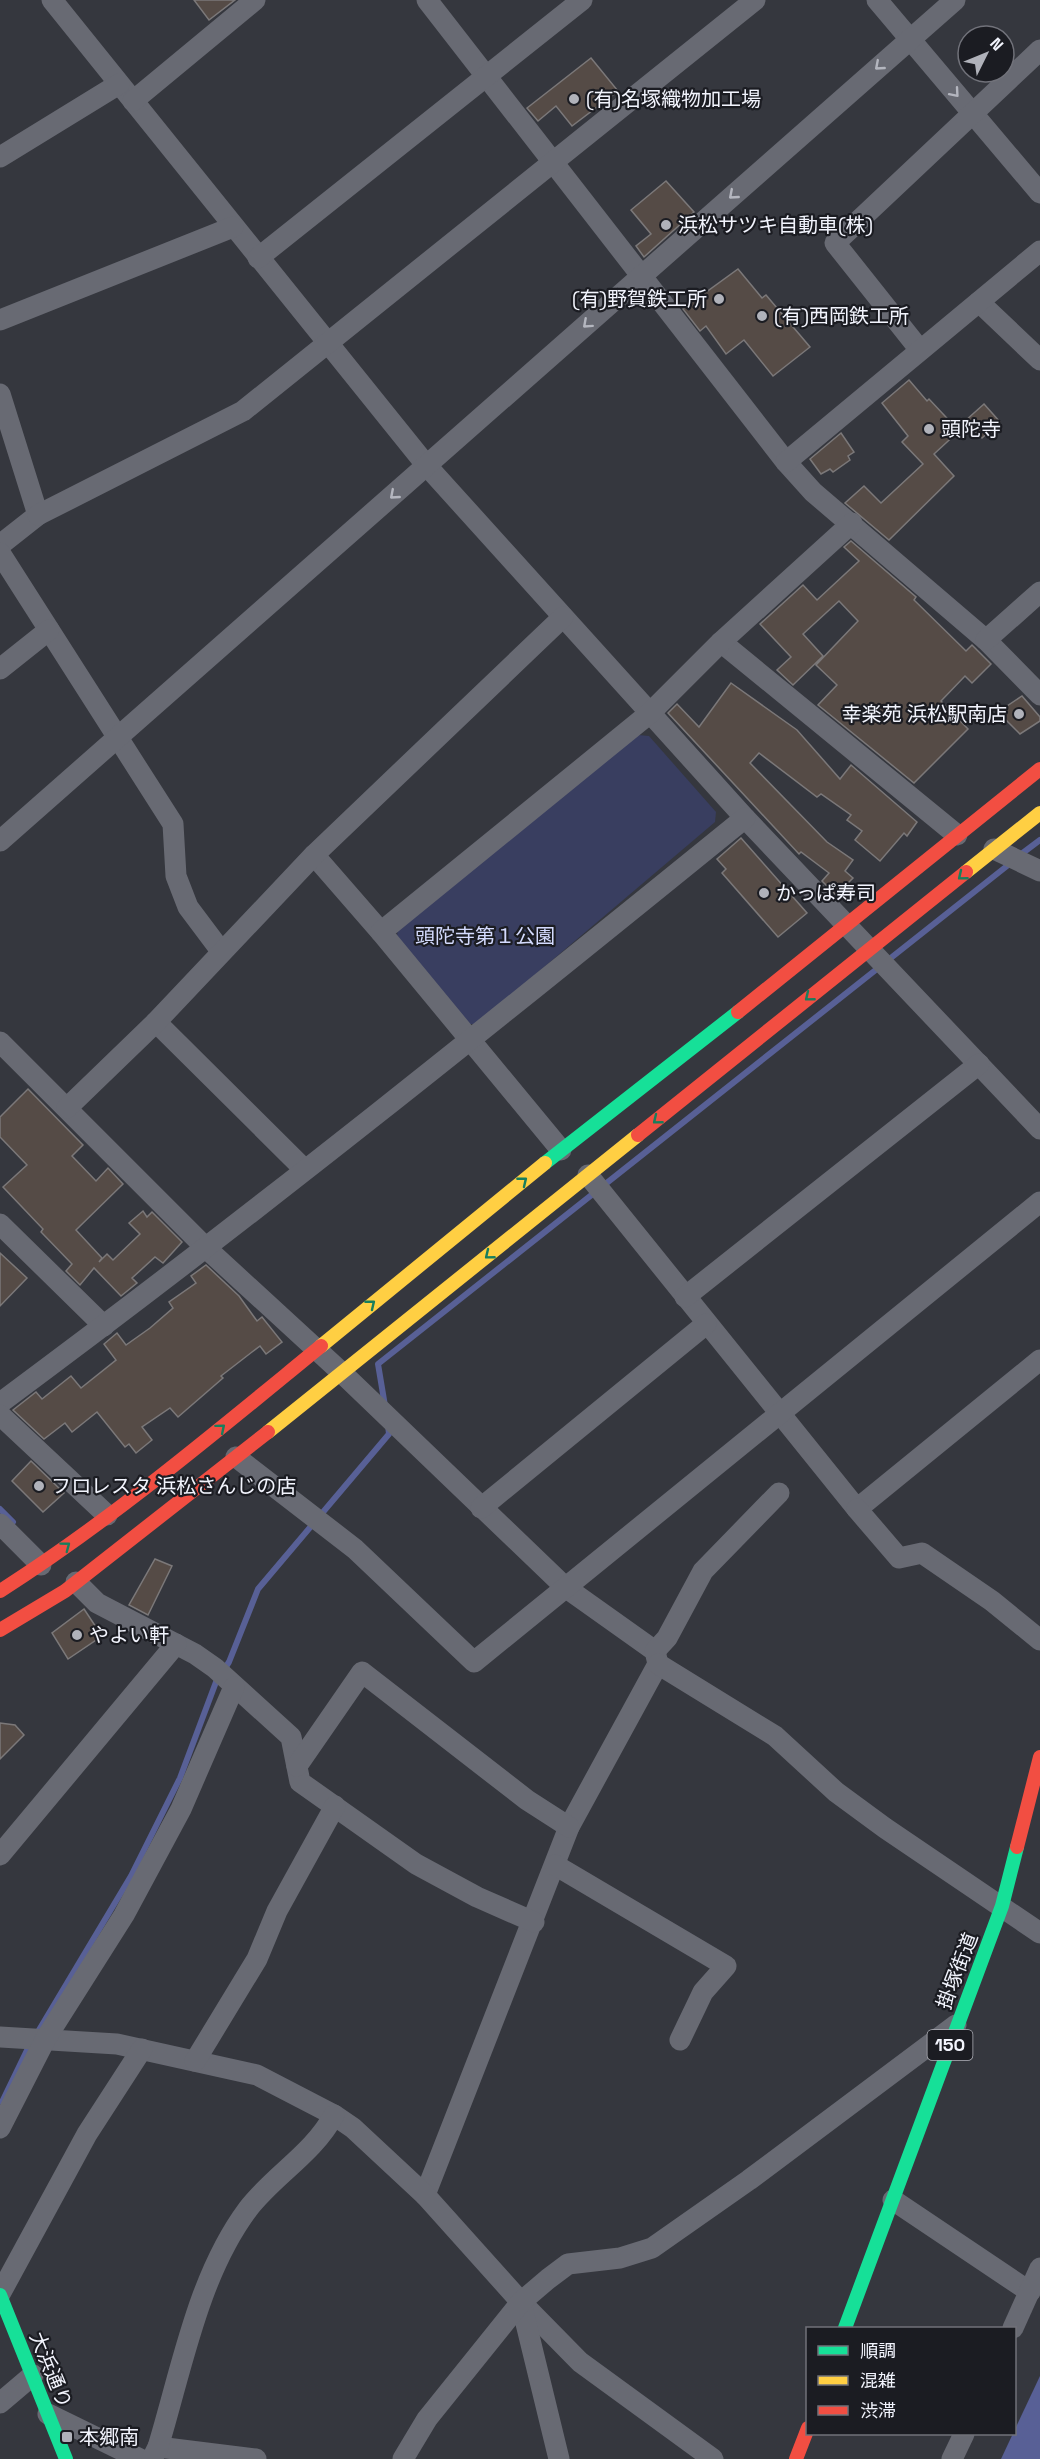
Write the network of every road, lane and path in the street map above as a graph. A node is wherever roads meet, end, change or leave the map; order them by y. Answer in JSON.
{"nodes":[{"id":1,"x":52,"y":0,"type":"edge"},
{"id":2,"x":255,"y":0,"type":"edge"},
{"id":3,"x":427,"y":0,"type":"edge"},
{"id":4,"x":582,"y":0,"type":"edge"},
{"id":5,"x":755,"y":0,"type":"edge"},
{"id":6,"x":877,"y":0,"type":"edge"},
{"id":7,"x":955,"y":0,"type":"edge"},
{"id":8,"x":910,"y":39,"type":"junction"},
{"id":9,"x":1040,"y":50,"type":"edge"},
{"id":10,"x":486,"y":77,"type":"junction"},
{"id":11,"x":119,"y":84,"type":"junction"},
{"id":12,"x":133,"y":101,"type":"junction"},
{"id":13,"x":973,"y":113,"type":"junction"},
{"id":14,"x":0,"y":157,"type":"edge"},
{"id":15,"x":554,"y":161,"type":"junction"},
{"id":16,"x":1040,"y":194,"type":"edge"},
{"id":17,"x":233,"y":227,"type":"junction"},
{"id":18,"x":1040,"y":251,"type":"edge"},
{"id":19,"x":258,"y":258,"type":"junction"},
{"id":20,"x":641,"y":276,"type":"junction"},
{"id":21,"x":979,"y":302,"type":"junction"},
{"id":22,"x":0,"y":320,"type":"edge"},
{"id":23,"x":329,"y":343,"type":"junction"},
{"id":24,"x":920,"y":350,"type":"junction"},
{"id":25,"x":1040,"y":360,"type":"edge"},
{"id":26,"x":0,"y":394,"type":"edge"},
{"id":27,"x":786,"y":462,"type":"junction"},
{"id":28,"x":427,"y":466,"type":"junction"},
{"id":29,"x":38,"y":515,"type":"junction"},
{"id":30,"x":852,"y":524,"type":"junction"},
{"id":31,"x":0,"y":545,"type":"edge"},
{"id":32,"x":0,"y":553,"type":"edge"},
{"id":33,"x":1040,"y":592,"type":"edge"},
{"id":34,"x":563,"y":617,"type":"junction"},
{"id":35,"x":49,"y":630,"type":"junction"},
{"id":36,"x":986,"y":640,"type":"junction"},
{"id":37,"x":721,"y":642,"type":"junction"},
{"id":38,"x":0,"y":669,"type":"edge"},
{"id":39,"x":1040,"y":695,"type":"edge"},
{"id":40,"x":650,"y":713,"type":"junction"},
{"id":41,"x":118,"y":736,"type":"junction"},
{"id":42,"x":1040,"y":769,"type":"edge"},
{"id":43,"x":1040,"y":813,"type":"edge"},
{"id":44,"x":745,"y":818,"type":"junction"},
{"id":45,"x":957,"y":835,"type":"junction"},
{"id":46,"x":0,"y":841,"type":"edge"},
{"id":47,"x":994,"y":849,"type":"junction"},
{"id":48,"x":314,"y":855,"type":"junction"},
{"id":49,"x":1040,"y":871,"type":"edge"},
{"id":50,"x":848,"y":926,"type":"junction"},
{"id":51,"x":381,"y":932,"type":"junction"},
{"id":52,"x":870,"y":949,"type":"junction"},
{"id":53,"x":221,"y":951,"type":"junction"},
{"id":54,"x":156,"y":1022,"type":"junction"},
{"id":55,"x":472,"y":1040,"type":"junction"},
{"id":56,"x":1,"y":1046,"type":"edge"},
{"id":57,"x":979,"y":1064,"type":"junction"},
{"id":58,"x":67,"y":1108,"type":"junction"},
{"id":59,"x":1040,"y":1129,"type":"edge"},
{"id":60,"x":561,"y":1150,"type":"junction"},
{"id":61,"x":304,"y":1169,"type":"junction"},
{"id":62,"x":588,"y":1175,"type":"junction"},
{"id":63,"x":1040,"y":1203,"type":"edge"},
{"id":64,"x":0,"y":1224,"type":"edge"},
{"id":65,"x":206,"y":1248,"type":"junction"},
{"id":66,"x":686,"y":1297,"type":"junction"},
{"id":67,"x":706,"y":1324,"type":"junction"},
{"id":68,"x":104,"y":1326,"type":"junction"},
{"id":69,"x":315,"y":1349,"type":"junction"},
{"id":70,"x":1040,"y":1360,"type":"edge"},
{"id":71,"x":341,"y":1372,"type":"junction"},
{"id":72,"x":0,"y":1403,"type":"edge"},
{"id":73,"x":0,"y":1415,"type":"edge"},
{"id":74,"x":779,"y":1415,"type":"junction"},
{"id":75,"x":236,"y":1457,"type":"junction"},
{"id":76,"x":779,"y":1493,"type":"dead end"},
{"id":77,"x":481,"y":1508,"type":"junction"},
{"id":78,"x":857,"y":1509,"type":"junction"},
{"id":79,"x":107,"y":1515,"type":"junction"},
{"id":80,"x":0,"y":1524,"type":"edge"},
{"id":81,"x":41,"y":1565,"type":"junction"},
{"id":82,"x":76,"y":1582,"type":"junction"},
{"id":83,"x":565,"y":1587,"type":"junction"},
{"id":84,"x":0,"y":1591,"type":"edge"},
{"id":85,"x":0,"y":1630,"type":"edge"},
{"id":86,"x":1040,"y":1640,"type":"edge"},
{"id":87,"x":176,"y":1644,"type":"junction"},
{"id":88,"x":657,"y":1657,"type":"junction"},
{"id":89,"x":234,"y":1687,"type":"junction"},
{"id":90,"x":1040,"y":1757,"type":"edge"},
{"id":91,"x":297,"y":1766,"type":"junction"},
{"id":92,"x":335,"y":1806,"type":"junction"},
{"id":93,"x":570,"y":1827,"type":"junction"},
{"id":94,"x":0,"y":1855,"type":"edge"},
{"id":95,"x":555,"y":1865,"type":"junction"},
{"id":96,"x":1002,"y":1906,"type":"junction"},
{"id":97,"x":534,"y":1922,"type":"junction"},
{"id":98,"x":1040,"y":1933,"type":"edge"},
{"id":99,"x":958,"y":2024,"type":"junction"},
{"id":100,"x":0,"y":2037,"type":"edge"},
{"id":101,"x":46,"y":2038,"type":"junction"},
{"id":102,"x":680,"y":2040,"type":"dead end"},
{"id":103,"x":142,"y":2049,"type":"junction"},
{"id":104,"x":195,"y":2061,"type":"junction"},
{"id":105,"x":334,"y":2115,"type":"junction"},
{"id":106,"x":0,"y":2127,"type":"edge"},
{"id":107,"x":425,"y":2194,"type":"junction"},
{"id":108,"x":893,"y":2200,"type":"junction"},
{"id":109,"x":1040,"y":2268,"type":"edge"},
{"id":110,"x":1030,"y":2292,"type":"junction"},
{"id":111,"x":0,"y":2295,"type":"edge"},
{"id":112,"x":521,"y":2302,"type":"junction"},
{"id":113,"x":844,"y":2327,"type":"edge"},
{"id":114,"x":1013,"y":2327,"type":"edge"},
{"id":115,"x":33,"y":2375,"type":"junction"},
{"id":116,"x":0,"y":2403,"type":"edge"},
{"id":117,"x":48,"y":2414,"type":"junction"},
{"id":118,"x":806,"y":2431,"type":"edge"},
{"id":119,"x":963,"y":2435,"type":"edge"},
{"id":120,"x":155,"y":2453,"type":"edge"},
{"id":121,"x":66,"y":2459,"type":"edge"},
{"id":122,"x":140,"y":2459,"type":"edge"},
{"id":123,"x":256,"y":2459,"type":"edge"},
{"id":124,"x":403,"y":2459,"type":"edge"},
{"id":125,"x":559,"y":2459,"type":"edge"},
{"id":126,"x":713,"y":2459,"type":"edge"},
{"id":127,"x":796,"y":2459,"type":"edge"},
{"id":128,"x":952,"y":2459,"type":"edge"}],
"edges":[{"from":1,"to":11,"type":"street"},
{"from":2,"to":12,"type":"street"},
{"from":3,"to":10,"type":"street"},
{"from":4,"to":10,"type":"street"},
{"from":5,"to":15,"type":"street"},
{"from":6,"to":8,"type":"street"},
{"from":7,"to":8,"type":"street"},
{"from":8,"to":13,"type":"street","one_way":true},
{"from":8,"to":20,"type":"street","one_way":true},
{"from":9,"to":13,"type":"street"},
{"from":10,"to":15,"type":"street"},
{"from":10,"to":19,"type":"street"},
{"from":11,"to":12,"type":"street"},
{"from":11,"to":14,"type":"street"},
{"from":12,"to":17,"type":"street"},
{"from":13,"to":16,"type":"street"},
{"from":13,"to":24,"type":"street"},
{"from":15,"to":20,"type":"street"},
{"from":15,"to":23,"type":"street"},
{"from":17,"to":19,"type":"street"},
{"from":17,"to":22,"type":"street"},
{"from":18,"to":21,"type":"street"},
{"from":19,"to":23,"type":"street"},
{"from":20,"to":27,"type":"street"},
{"from":20,"to":28,"type":"street","one_way":true},
{"from":21,"to":24,"type":"street"},
{"from":21,"to":25,"type":"street"},
{"from":23,"to":28,"type":"street"},
{"from":23,"to":29,"type":"street"},
{"from":24,"to":27,"type":"street"},
{"from":26,"to":29,"type":"street"},
{"from":27,"to":30,"type":"street"},
{"from":28,"to":34,"type":"street"},
{"from":28,"to":41,"type":"street","one_way":true},
{"from":29,"to":31,"type":"street"},
{"from":30,"to":36,"type":"street"},
{"from":30,"to":37,"type":"street"},
{"from":32,"to":35,"type":"street"},
{"from":33,"to":36,"type":"street"},
{"from":34,"to":40,"type":"street"},
{"from":34,"to":48,"type":"street"},
{"from":35,"to":38,"type":"street"},
{"from":35,"to":41,"type":"street"},
{"from":36,"to":39,"type":"street"},
{"from":37,"to":40,"type":"street"},
{"from":37,"to":45,"type":"street"},
{"from":40,"to":44,"type":"street"},
{"from":40,"to":51,"type":"street"},
{"from":41,"to":46,"type":"street"},
{"from":41,"to":53,"type":"street"},
{"from":42,"to":45,"type":"main road"},
{"from":43,"to":47,"type":"main road"},
{"from":44,"to":50,"type":"street"},
{"from":44,"to":55,"type":"street"},
{"from":45,"to":50,"type":"main road"},
{"from":47,"to":49,"type":"street"},
{"from":47,"to":52,"type":"main road","one_way":true},
{"from":48,"to":51,"type":"street"},
{"from":48,"to":53,"type":"street"},
{"from":50,"to":52,"type":"street"},
{"from":50,"to":60,"type":"main road"},
{"from":51,"to":55,"type":"street"},
{"from":52,"to":57,"type":"street"},
{"from":52,"to":62,"type":"main road","one_way":true},
{"from":53,"to":54,"type":"street"},
{"from":54,"to":58,"type":"street"},
{"from":54,"to":61,"type":"street"},
{"from":55,"to":60,"type":"street"},
{"from":55,"to":61,"type":"street"},
{"from":56,"to":58,"type":"street"},
{"from":57,"to":59,"type":"street"},
{"from":57,"to":66,"type":"street"},
{"from":58,"to":65,"type":"street"},
{"from":69,"to":60,"type":"main road","one_way":true},
{"from":61,"to":65,"type":"street"},
{"from":62,"to":66,"type":"street"},
{"from":62,"to":71,"type":"main road","one_way":true},
{"from":63,"to":74,"type":"street"},
{"from":64,"to":68,"type":"street"},
{"from":65,"to":68,"type":"street"},
{"from":65,"to":69,"type":"street"},
{"from":66,"to":67,"type":"street"},
{"from":67,"to":74,"type":"street"},
{"from":67,"to":77,"type":"street"},
{"from":68,"to":72,"type":"street"},
{"from":69,"to":71,"type":"street"},
{"from":79,"to":69,"type":"main road","one_way":true},
{"from":70,"to":78,"type":"street"},
{"from":71,"to":75,"type":"main road"},
{"from":71,"to":77,"type":"street"},
{"from":73,"to":79,"type":"street"},
{"from":74,"to":78,"type":"street"},
{"from":74,"to":83,"type":"street"},
{"from":75,"to":82,"type":"main road"},
{"from":75,"to":83,"type":"street"},
{"from":76,"to":88,"type":"street"},
{"from":77,"to":83,"type":"street"},
{"from":78,"to":86,"type":"street"},
{"from":81,"to":79,"type":"main road","one_way":true},
{"from":80,"to":81,"type":"street"},
{"from":81,"to":84,"type":"main road"},
{"from":82,"to":85,"type":"main road"},
{"from":82,"to":87,"type":"street"},
{"from":83,"to":88,"type":"street"},
{"from":87,"to":89,"type":"street"},
{"from":87,"to":94,"type":"street"},
{"from":88,"to":93,"type":"street"},
{"from":88,"to":96,"type":"street"},
{"from":89,"to":91,"type":"street"},
{"from":89,"to":101,"type":"street"},
{"from":90,"to":96,"type":"main road","name":"掛塚街道","number":"150"},
{"from":91,"to":92,"type":"street"},
{"from":91,"to":93,"type":"street"},
{"from":92,"to":97,"type":"street"},
{"from":92,"to":104,"type":"street"},
{"from":93,"to":95,"type":"street"},
{"from":95,"to":97,"type":"street"},
{"from":95,"to":102,"type":"street"},
{"from":96,"to":98,"type":"street"},
{"from":96,"to":99,"type":"main road","name":"掛塚街道","number":"150"},
{"from":97,"to":107,"type":"street"},
{"from":99,"to":108,"type":"main road","name":"掛塚街道","number":"150"},
{"from":99,"to":112,"type":"street"},
{"from":100,"to":101,"type":"street"},
{"from":101,"to":103,"type":"street"},
{"from":101,"to":106,"type":"street"},
{"from":103,"to":104,"type":"street"},
{"from":103,"to":111,"type":"street"},
{"from":104,"to":105,"type":"street"},
{"from":105,"to":107,"type":"street"},
{"from":105,"to":120,"type":"street"},
{"from":107,"to":112,"type":"street"},
{"from":108,"to":110,"type":"street"},
{"from":108,"to":113,"type":"main road","name":"掛塚街道","number":"150"},
{"from":109,"to":110,"type":"street"},
{"from":110,"to":114,"type":"street"},
{"from":111,"to":115,"type":"main road","name":"大浜通り"},
{"from":112,"to":124,"type":"street"},
{"from":112,"to":125,"type":"street"},
{"from":112,"to":126,"type":"street"},
{"from":115,"to":116,"type":"street"},
{"from":115,"to":117,"type":"main road","name":"大浜通り"},
{"from":117,"to":121,"type":"main road","name":"大浜通り"},
{"from":117,"to":122,"type":"street"},
{"from":118,"to":127,"type":"main road"},
{"from":119,"to":128,"type":"street"},
{"from":120,"to":123,"type":"street"}]}
